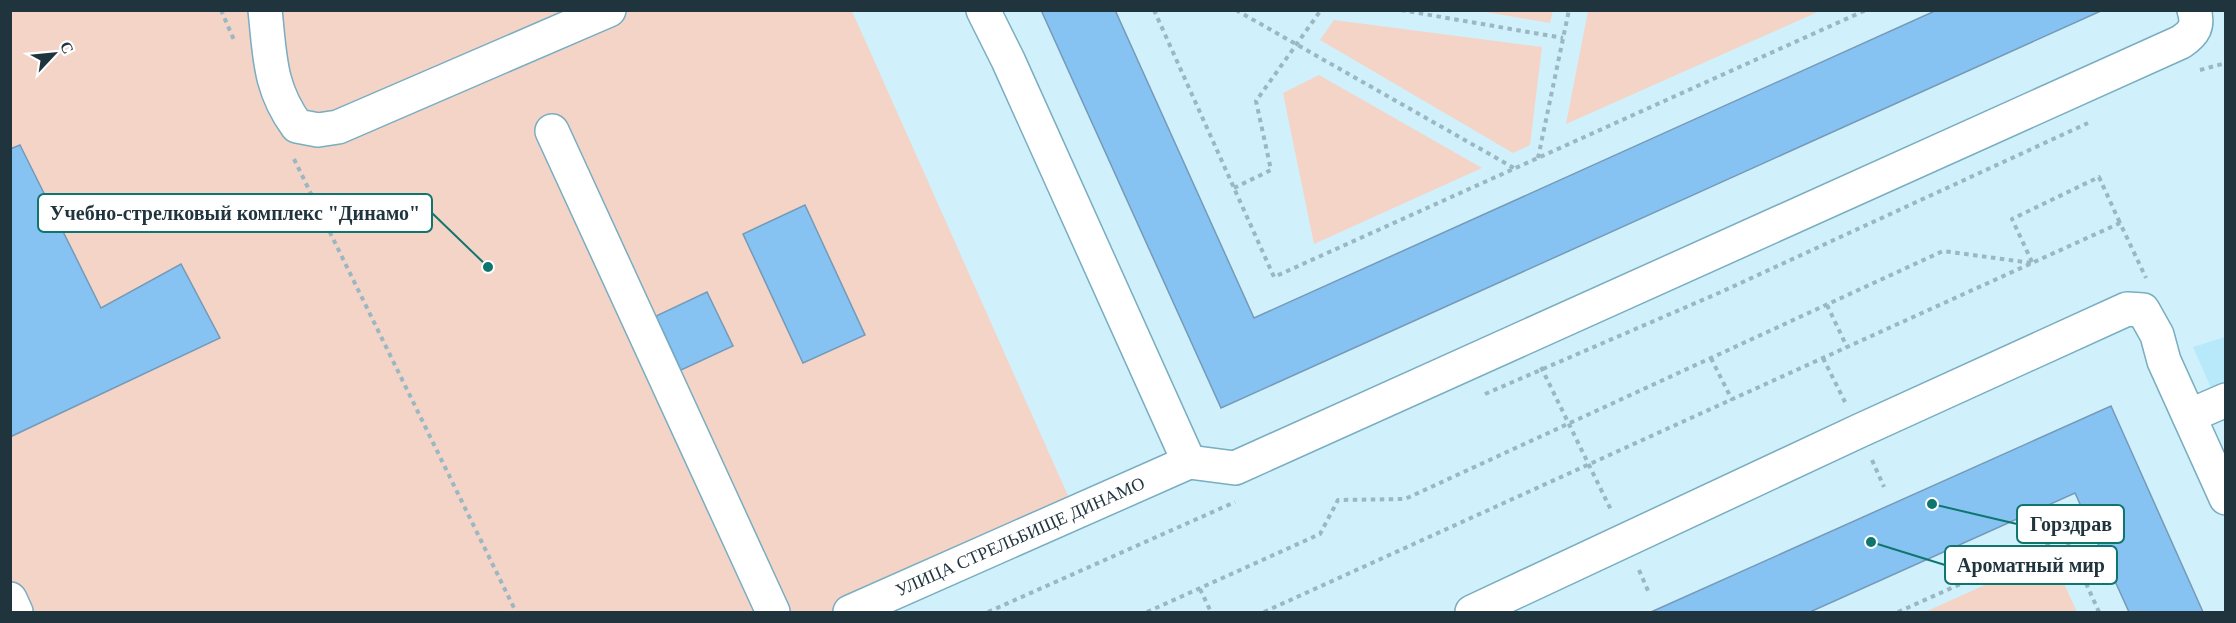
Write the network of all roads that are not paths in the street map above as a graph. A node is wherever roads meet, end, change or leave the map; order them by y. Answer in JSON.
{"nodes":[{"id":1,"x":265,"y":10,"type":"edge"},
{"id":2,"x":609,"y":10,"type":"edge"},
{"id":3,"x":983,"y":10,"type":"edge"},
{"id":4,"x":2194,"y":10,"type":"edge"},
{"id":5,"x":552,"y":131,"type":"dead end"},
{"id":6,"x":2226,"y":400,"type":"edge"},
{"id":7,"x":2189,"y":416,"type":"junction"},
{"id":8,"x":1189,"y":462,"type":"junction"},
{"id":9,"x":2226,"y":498,"type":"edge"},
{"id":10,"x":10,"y":599,"type":"edge"},
{"id":11,"x":16,"y":612,"type":"edge"},
{"id":12,"x":773,"y":612,"type":"edge"},
{"id":13,"x":850,"y":612,"type":"edge"},
{"id":14,"x":1472,"y":612,"type":"edge"}],
"edges":[{"from":1,"to":2,"type":"street"},
{"from":3,"to":8,"type":"street"},
{"from":4,"to":8,"type":"street"},
{"from":5,"to":12,"type":"street"},
{"from":6,"to":7,"type":"street"},
{"from":7,"to":9,"type":"street"},
{"from":7,"to":14,"type":"street"},
{"from":8,"to":13,"type":"street","name":"УЛИЦА СТРЕЛЬБИЩЕ ДИНАМО"},
{"from":10,"to":11,"type":"street"}]}
